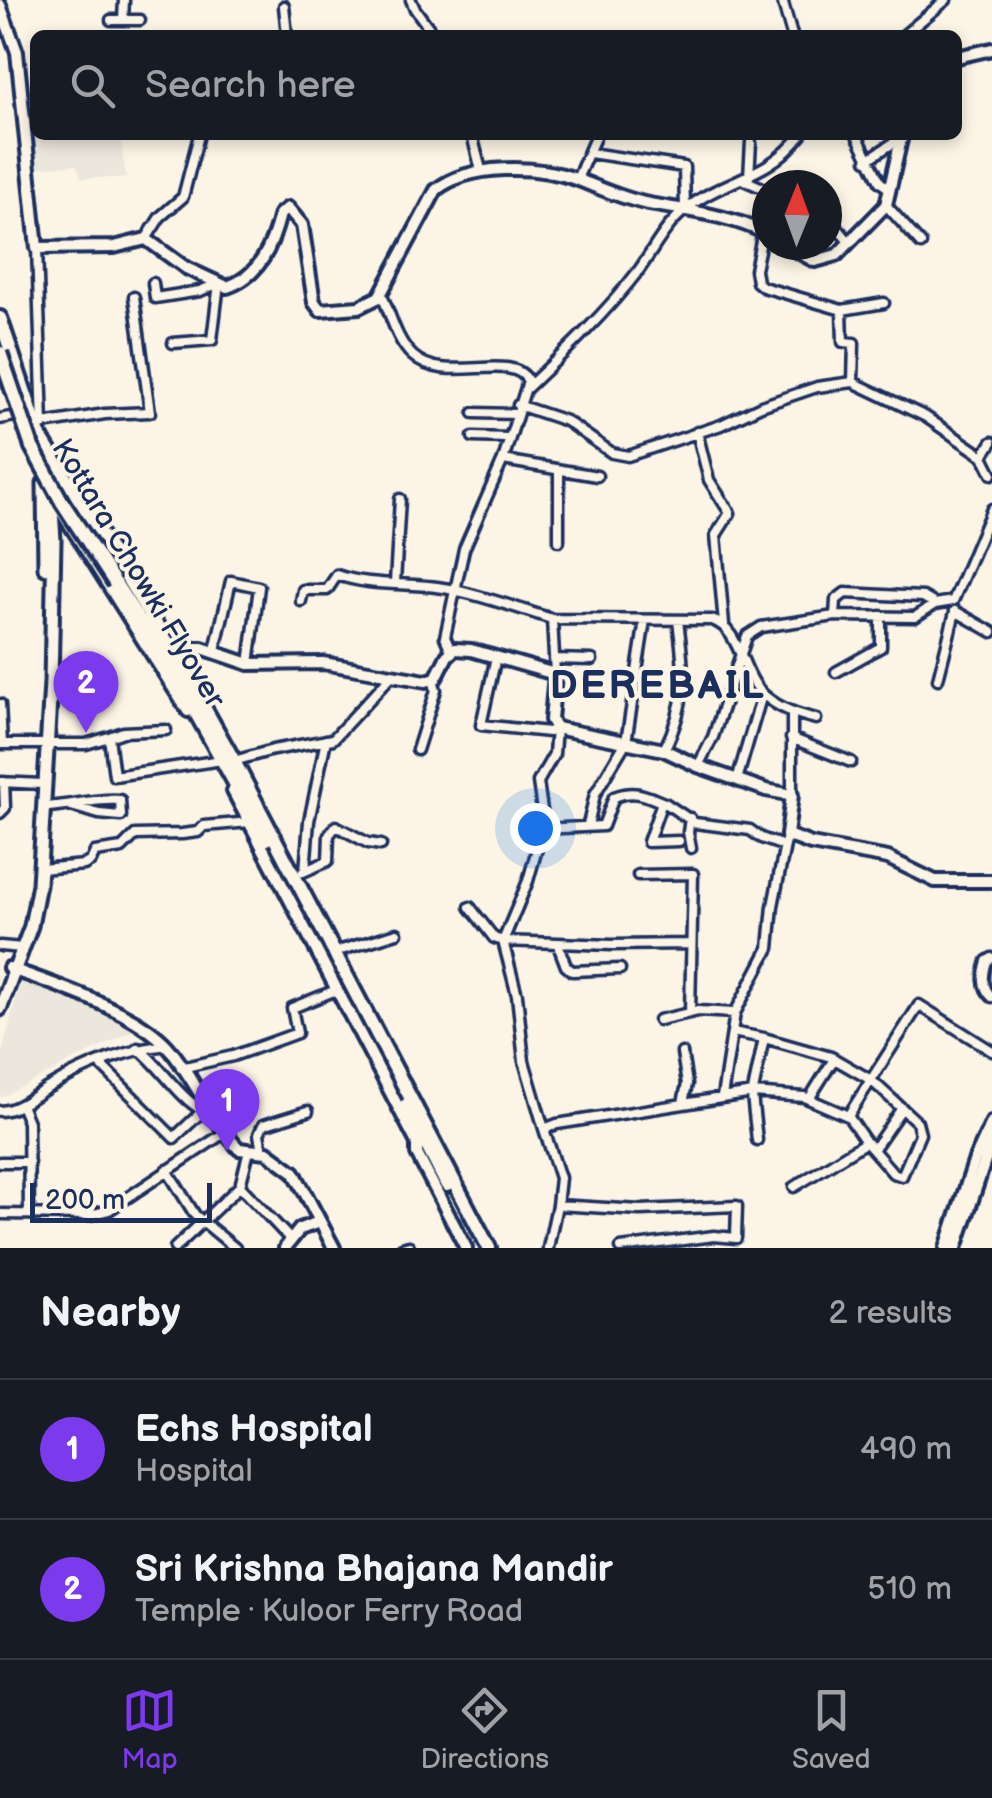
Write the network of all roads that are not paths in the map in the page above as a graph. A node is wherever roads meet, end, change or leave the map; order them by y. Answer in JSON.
{"nodes":[{"id":1,"x":124,"y":0,"type":"edge"},
{"id":2,"x":412,"y":0,"type":"edge"},
{"id":3,"x":946,"y":0,"type":"edge"},
{"id":4,"x":784,"y":1,"type":"edge"},
{"id":5,"x":0,"y":4,"type":"edge"},
{"id":6,"x":284,"y":6,"type":"dead end"},
{"id":7,"x":111,"y":20,"type":"dead end"},
{"id":8,"x":124,"y":20,"type":"junction"},
{"id":9,"x":140,"y":20,"type":"dead end"},
{"id":10,"x":286,"y":30,"type":"edge"},
{"id":11,"x":430,"y":30,"type":"edge"},
{"id":12,"x":791,"y":30,"type":"edge"},
{"id":13,"x":910,"y":30,"type":"edge"},
{"id":14,"x":992,"y":49,"type":"edge"},
{"id":15,"x":962,"y":56,"type":"edge"},
{"id":16,"x":197,"y":140,"type":"edge"},
{"id":17,"x":473,"y":140,"type":"edge"},
{"id":18,"x":594,"y":140,"type":"edge"},
{"id":19,"x":796,"y":140,"type":"edge"},
{"id":20,"x":859,"y":140,"type":"edge"},
{"id":21,"x":896,"y":140,"type":"edge"},
{"id":22,"x":901,"y":140,"type":"edge"},
{"id":23,"x":751,"y":142,"type":"dead end"},
{"id":24,"x":590,"y":153,"type":"junction"},
{"id":25,"x":867,"y":160,"type":"junction"},
{"id":26,"x":481,"y":170,"type":"junction"},
{"id":27,"x":577,"y":179,"type":"junction"},
{"id":28,"x":746,"y":179,"type":"junction"},
{"id":29,"x":752,"y":182,"type":"edge"},
{"id":30,"x":890,"y":190,"type":"junction"},
{"id":31,"x":886,"y":204,"type":"junction"},
{"id":32,"x":685,"y":209,"type":"junction"},
{"id":33,"x":752,"y":229,"type":"edge"},
{"id":34,"x":842,"y":233,"type":"edge"},
{"id":35,"x":146,"y":239,"type":"junction"},
{"id":36,"x":849,"y":242,"type":"junction"},
{"id":37,"x":921,"y":244,"type":"dead end"},
{"id":38,"x":37,"y":248,"type":"junction"},
{"id":39,"x":842,"y":249,"type":"edge"},
{"id":40,"x":758,"y":260,"type":"edge"},
{"id":41,"x":153,"y":283,"type":"dead end"},
{"id":42,"x":219,"y":283,"type":"junction"},
{"id":43,"x":381,"y":292,"type":"junction"},
{"id":44,"x":134,"y":298,"type":"dead end"},
{"id":45,"x":884,"y":303,"type":"dead end"},
{"id":46,"x":842,"y":310,"type":"junction"},
{"id":47,"x":0,"y":318,"type":"edge"},
{"id":48,"x":173,"y":343,"type":"dead end"},
{"id":49,"x":0,"y":353,"type":"edge"},
{"id":50,"x":0,"y":372,"type":"edge"},
{"id":51,"x":853,"y":382,"type":"junction"},
{"id":52,"x":527,"y":388,"type":"junction"},
{"id":53,"x":517,"y":409,"type":"junction"},
{"id":54,"x":474,"y":413,"type":"dead end"},
{"id":55,"x":15,"y":416,"type":"junction"},
{"id":56,"x":0,"y":419,"type":"edge"},
{"id":57,"x":39,"y":425,"type":"junction"},
{"id":58,"x":697,"y":432,"type":"junction"},
{"id":59,"x":473,"y":437,"type":"dead end"},
{"id":60,"x":508,"y":438,"type":"junction"},
{"id":61,"x":992,"y":442,"type":"edge"},
{"id":62,"x":983,"y":456,"type":"junction"},
{"id":63,"x":503,"y":460,"type":"junction"},
{"id":64,"x":559,"y":471,"type":"junction"},
{"id":65,"x":992,"y":474,"type":"edge"},
{"id":66,"x":61,"y":475,"type":"junction"},
{"id":67,"x":597,"y":476,"type":"dead end"},
{"id":68,"x":48,"y":489,"type":"junction"},
{"id":69,"x":400,"y":499,"type":"dead end"},
{"id":70,"x":992,"y":509,"type":"edge"},
{"id":71,"x":559,"y":541,"type":"dead end"},
{"id":72,"x":395,"y":582,"type":"junction"},
{"id":73,"x":454,"y":590,"type":"junction"},
{"id":74,"x":301,"y":601,"type":"dead end"},
{"id":75,"x":953,"y":602,"type":"junction"},
{"id":76,"x":934,"y":604,"type":"junction"},
{"id":77,"x":955,"y":612,"type":"junction"},
{"id":78,"x":835,"y":616,"type":"junction"},
{"id":79,"x":881,"y":616,"type":"junction"},
{"id":80,"x":552,"y":619,"type":"junction"},
{"id":81,"x":645,"y":620,"type":"junction"},
{"id":82,"x":678,"y":620,"type":"junction"},
{"id":83,"x":724,"y":624,"type":"junction"},
{"id":84,"x":992,"y":632,"type":"edge"},
{"id":85,"x":215,"y":650,"type":"junction"},
{"id":86,"x":451,"y":651,"type":"junction"},
{"id":87,"x":173,"y":652,"type":"junction"},
{"id":88,"x":739,"y":656,"type":"junction"},
{"id":89,"x":496,"y":657,"type":"junction"},
{"id":90,"x":554,"y":659,"type":"junction"},
{"id":91,"x":592,"y":660,"type":"dead end"},
{"id":92,"x":249,"y":664,"type":"junction"},
{"id":93,"x":836,"y":672,"type":"dead end"},
{"id":94,"x":392,"y":674,"type":"junction"},
{"id":95,"x":554,"y":674,"type":"junction"},
{"id":96,"x":938,"y":679,"type":"dead end"},
{"id":97,"x":433,"y":680,"type":"junction"},
{"id":98,"x":762,"y":698,"type":"dead end"},
{"id":99,"x":0,"y":704,"type":"edge"},
{"id":100,"x":792,"y":713,"type":"junction"},
{"id":101,"x":816,"y":719,"type":"dead end"},
{"id":102,"x":556,"y":728,"type":"junction"},
{"id":103,"x":166,"y":730,"type":"dead end"},
{"id":104,"x":110,"y":736,"type":"junction"},
{"id":105,"x":791,"y":738,"type":"junction"},
{"id":106,"x":326,"y":740,"type":"junction"},
{"id":107,"x":626,"y":742,"type":"junction"},
{"id":108,"x":1,"y":744,"type":"edge"},
{"id":109,"x":46,"y":744,"type":"junction"},
{"id":110,"x":417,"y":750,"type":"dead end"},
{"id":111,"x":664,"y":750,"type":"junction"},
{"id":112,"x":225,"y":760,"type":"junction"},
{"id":113,"x":852,"y":762,"type":"dead end"},
{"id":114,"x":698,"y":766,"type":"junction"},
{"id":115,"x":736,"y":780,"type":"junction"},
{"id":116,"x":2,"y":782,"type":"edge"},
{"id":117,"x":42,"y":784,"type":"junction"},
{"id":118,"x":792,"y":796,"type":"junction"},
{"id":119,"x":665,"y":803,"type":"junction"},
{"id":120,"x":71,"y":806,"type":"junction"},
{"id":121,"x":45,"y":807,"type":"junction"},
{"id":122,"x":0,"y":814,"type":"edge"},
{"id":123,"x":690,"y":818,"type":"junction"},
{"id":124,"x":252,"y":822,"type":"junction"},
{"id":125,"x":588,"y":825,"type":"dead end"},
{"id":126,"x":542,"y":828,"type":"junction"},
{"id":127,"x":786,"y":840,"type":"junction"},
{"id":128,"x":679,"y":842,"type":"dead end"},
{"id":129,"x":381,"y":845,"type":"dead end"},
{"id":130,"x":692,"y":848,"type":"dead end"},
{"id":131,"x":41,"y":869,"type":"junction"},
{"id":132,"x":300,"y":874,"type":"junction"},
{"id":133,"x":638,"y":875,"type":"dead end"},
{"id":134,"x":992,"y":881,"type":"edge"},
{"id":135,"x":470,"y":906,"type":"dead end"},
{"id":136,"x":397,"y":934,"type":"dead end"},
{"id":137,"x":503,"y":941,"type":"junction"},
{"id":138,"x":690,"y":944,"type":"junction"},
{"id":139,"x":558,"y":945,"type":"junction"},
{"id":140,"x":0,"y":946,"type":"edge"},
{"id":141,"x":19,"y":948,"type":"junction"},
{"id":142,"x":334,"y":952,"type":"junction"},
{"id":143,"x":992,"y":958,"type":"edge"},
{"id":144,"x":12,"y":969,"type":"junction"},
{"id":145,"x":620,"y":969,"type":"dead end"},
{"id":146,"x":336,"y":990,"type":"junction"},
{"id":147,"x":0,"y":992,"type":"edge"},
{"id":148,"x":992,"y":997,"type":"edge"},
{"id":149,"x":0,"y":1009,"type":"edge"},
{"id":150,"x":734,"y":1012,"type":"junction"},
{"id":151,"x":690,"y":1013,"type":"junction"},
{"id":152,"x":659,"y":1020,"type":"dead end"},
{"id":153,"x":732,"y":1032,"type":"junction"},
{"id":154,"x":764,"y":1038,"type":"junction"},
{"id":155,"x":166,"y":1045,"type":"junction"},
{"id":156,"x":138,"y":1048,"type":"junction"},
{"id":157,"x":992,"y":1051,"type":"edge"},
{"id":158,"x":682,"y":1053,"type":"dead end"},
{"id":159,"x":834,"y":1059,"type":"junction"},
{"id":160,"x":99,"y":1062,"type":"junction"},
{"id":161,"x":181,"y":1068,"type":"junction"},
{"id":162,"x":871,"y":1080,"type":"junction"},
{"id":163,"x":753,"y":1093,"type":"junction"},
{"id":164,"x":722,"y":1097,"type":"junction"},
{"id":165,"x":810,"y":1100,"type":"junction"},
{"id":166,"x":683,"y":1104,"type":"junction"},
{"id":167,"x":21,"y":1105,"type":"junction"},
{"id":168,"x":902,"y":1108,"type":"junction"},
{"id":169,"x":206,"y":1109,"type":"junction"},
{"id":170,"x":0,"y":1111,"type":"edge"},
{"id":171,"x":308,"y":1111,"type":"dead end"},
{"id":172,"x":848,"y":1116,"type":"junction"},
{"id":173,"x":992,"y":1122,"type":"edge"},
{"id":174,"x":544,"y":1129,"type":"junction"},
{"id":175,"x":224,"y":1133,"type":"junction"},
{"id":176,"x":757,"y":1140,"type":"dead end"},
{"id":177,"x":992,"y":1140,"type":"edge"},
{"id":178,"x":869,"y":1146,"type":"junction"},
{"id":179,"x":249,"y":1151,"type":"junction"},
{"id":180,"x":262,"y":1152,"type":"junction"},
{"id":181,"x":0,"y":1162,"type":"edge"},
{"id":182,"x":29,"y":1162,"type":"junction"},
{"id":183,"x":168,"y":1170,"type":"junction"},
{"id":184,"x":240,"y":1186,"type":"junction"},
{"id":185,"x":794,"y":1186,"type":"dead end"},
{"id":186,"x":557,"y":1204,"type":"junction"},
{"id":187,"x":0,"y":1214,"type":"edge"},
{"id":188,"x":29,"y":1214,"type":"junction"},
{"id":189,"x":204,"y":1222,"type":"junction"},
{"id":190,"x":318,"y":1222,"type":"junction"},
{"id":191,"x":288,"y":1243,"type":"edge"},
{"id":192,"x":690,"y":1244,"type":"edge"},
{"id":193,"x":659,"y":1246,"type":"edge"},
{"id":194,"x":638,"y":1247,"type":"edge"},
{"id":195,"x":174,"y":1248,"type":"edge"},
{"id":196,"x":235,"y":1248,"type":"edge"},
{"id":197,"x":334,"y":1248,"type":"edge"},
{"id":198,"x":466,"y":1248,"type":"edge"},
{"id":199,"x":480,"y":1248,"type":"edge"},
{"id":200,"x":489,"y":1248,"type":"edge"},
{"id":201,"x":548,"y":1248,"type":"edge"},
{"id":202,"x":621,"y":1248,"type":"edge"},
{"id":203,"x":946,"y":1248,"type":"edge"},
{"id":204,"x":956,"y":1248,"type":"edge"}],
"edges":[{"from":1,"to":8,"type":"street"},
{"from":2,"to":11,"type":"street"},
{"from":3,"to":13,"type":"street"},
{"from":4,"to":12,"type":"street"},
{"from":5,"to":38,"type":"street"},
{"from":6,"to":10,"type":"street"},
{"from":7,"to":8,"type":"street"},
{"from":8,"to":9,"type":"street"},
{"from":14,"to":15,"type":"street"},
{"from":16,"to":35,"type":"street"},
{"from":17,"to":26,"type":"street"},
{"from":18,"to":24,"type":"street"},
{"from":19,"to":28,"type":"street"},
{"from":20,"to":25,"type":"street"},
{"from":21,"to":25,"type":"street"},
{"from":22,"to":30,"type":"street"},
{"from":23,"to":28,"type":"street"},
{"from":24,"to":27,"type":"street"},
{"from":24,"to":32,"type":"street"},
{"from":25,"to":30,"type":"street"},
{"from":26,"to":27,"type":"street"},
{"from":26,"to":43,"type":"street"},
{"from":27,"to":32,"type":"street"},
{"from":28,"to":29,"type":"street"},
{"from":28,"to":32,"type":"street"},
{"from":30,"to":31,"type":"street"},
{"from":31,"to":36,"type":"street"},
{"from":31,"to":37,"type":"street"},
{"from":32,"to":33,"type":"street"},
{"from":32,"to":52,"type":"street"},
{"from":34,"to":36,"type":"street"},
{"from":35,"to":38,"type":"street"},
{"from":35,"to":42,"type":"street"},
{"from":36,"to":39,"type":"street"},
{"from":38,"to":57,"type":"street"},
{"from":40,"to":46,"type":"street"},
{"from":41,"to":42,"type":"street"},
{"from":42,"to":43,"type":"street"},
{"from":42,"to":48,"type":"street"},
{"from":43,"to":52,"type":"street"},
{"from":44,"to":57,"type":"street"},
{"from":45,"to":46,"type":"street"},
{"from":46,"to":51,"type":"street"},
{"from":47,"to":57,"type":"highway"},
{"from":49,"to":112,"type":"highway","name":"Kottara Chowki Flyover","bridge":true},
{"from":50,"to":55,"type":"street"},
{"from":51,"to":58,"type":"street"},
{"from":51,"to":62,"type":"street"},
{"from":52,"to":53,"type":"street"},
{"from":53,"to":54,"type":"street"},
{"from":53,"to":58,"type":"street"},
{"from":53,"to":60,"type":"street"},
{"from":55,"to":56,"type":"street"},
{"from":55,"to":68,"type":"street"},
{"from":57,"to":66,"type":"highway"},
{"from":58,"to":83,"type":"street"},
{"from":59,"to":60,"type":"street"},
{"from":60,"to":63,"type":"street"},
{"from":61,"to":62,"type":"street"},
{"from":62,"to":65,"type":"street"},
{"from":63,"to":64,"type":"street"},
{"from":63,"to":73,"type":"street"},
{"from":64,"to":67,"type":"street"},
{"from":64,"to":71,"type":"street"},
{"from":66,"to":68,"type":"main road"},
{"from":66,"to":87,"type":"highway"},
{"from":68,"to":109,"type":"main road"},
{"from":68,"to":112,"type":"street"},
{"from":69,"to":72,"type":"street"},
{"from":70,"to":75,"type":"street"},
{"from":72,"to":73,"type":"street"},
{"from":72,"to":74,"type":"street"},
{"from":73,"to":80,"type":"street"},
{"from":73,"to":86,"type":"street"},
{"from":75,"to":76,"type":"street"},
{"from":75,"to":77,"type":"street"},
{"from":76,"to":78,"type":"street"},
{"from":76,"to":79,"type":"street"},
{"from":77,"to":84,"type":"street"},
{"from":77,"to":96,"type":"street"},
{"from":78,"to":79,"type":"street"},
{"from":78,"to":88,"type":"street"},
{"from":79,"to":93,"type":"street"},
{"from":80,"to":81,"type":"street"},
{"from":80,"to":90,"type":"street"},
{"from":81,"to":82,"type":"street"},
{"from":81,"to":107,"type":"street"},
{"from":82,"to":83,"type":"street"},
{"from":82,"to":111,"type":"street"},
{"from":83,"to":88,"type":"street"},
{"from":85,"to":87,"type":"street"},
{"from":85,"to":92,"type":"street"},
{"from":85,"to":92,"type":"street"},
{"from":86,"to":89,"type":"street"},
{"from":86,"to":97,"type":"street"},
{"from":87,"to":112,"type":"highway"},
{"from":88,"to":100,"type":"street"},
{"from":88,"to":114,"type":"street"},
{"from":89,"to":95,"type":"street"},
{"from":89,"to":102,"type":"street"},
{"from":90,"to":91,"type":"street"},
{"from":90,"to":95,"type":"street"},
{"from":92,"to":94,"type":"street"},
{"from":94,"to":97,"type":"street"},
{"from":94,"to":106,"type":"street"},
{"from":95,"to":102,"type":"street"},
{"from":97,"to":110,"type":"street"},
{"from":98,"to":115,"type":"street"},
{"from":99,"to":108,"type":"street"},
{"from":100,"to":101,"type":"street"},
{"from":100,"to":105,"type":"street"},
{"from":102,"to":107,"type":"street"},
{"from":102,"to":126,"type":"street"},
{"from":103,"to":104,"type":"street"},
{"from":104,"to":109,"type":"street"},
{"from":104,"to":112,"type":"street"},
{"from":105,"to":113,"type":"street"},
{"from":105,"to":118,"type":"street"},
{"from":106,"to":112,"type":"street"},
{"from":106,"to":132,"type":"street"},
{"from":107,"to":111,"type":"street"},
{"from":107,"to":125,"type":"street"},
{"from":108,"to":109,"type":"street"},
{"from":109,"to":117,"type":"main road"},
{"from":109,"to":121,"type":"main road"},
{"from":111,"to":114,"type":"street"},
{"from":112,"to":124,"type":"highway"},
{"from":112,"to":132,"type":"highway"},
{"from":114,"to":115,"type":"street"},
{"from":115,"to":118,"type":"street"},
{"from":116,"to":117,"type":"street"},
{"from":116,"to":122,"type":"street"},
{"from":117,"to":141,"type":"main road"},
{"from":118,"to":127,"type":"street"},
{"from":119,"to":123,"type":"street"},
{"from":119,"to":126,"type":"street"},
{"from":119,"to":128,"type":"street"},
{"from":120,"to":120,"type":"street"},
{"from":120,"to":121,"type":"street"},
{"from":121,"to":131,"type":"main road"},
{"from":123,"to":127,"type":"street"},
{"from":123,"to":130,"type":"street"},
{"from":124,"to":131,"type":"street"},
{"from":124,"to":146,"type":"street"},
{"from":124,"to":199,"type":"highway"},
{"from":126,"to":137,"type":"street"},
{"from":127,"to":134,"type":"street"},
{"from":127,"to":150,"type":"street"},
{"from":129,"to":132,"type":"street"},
{"from":131,"to":141,"type":"main road"},
{"from":132,"to":142,"type":"highway"},
{"from":133,"to":138,"type":"street"},
{"from":135,"to":137,"type":"street"},
{"from":136,"to":142,"type":"street"},
{"from":137,"to":139,"type":"street"},
{"from":137,"to":174,"type":"street"},
{"from":138,"to":139,"type":"street"},
{"from":138,"to":151,"type":"street"},
{"from":139,"to":145,"type":"street"},
{"from":140,"to":141,"type":"street"},
{"from":141,"to":144,"type":"main road"},
{"from":142,"to":200,"type":"highway"},
{"from":143,"to":148,"type":"street"},
{"from":144,"to":147,"type":"main road"},
{"from":144,"to":149,"type":"main road"},
{"from":144,"to":155,"type":"street"},
{"from":146,"to":161,"type":"street"},
{"from":146,"to":198,"type":"street"},
{"from":150,"to":151,"type":"street"},
{"from":150,"to":153,"type":"street"},
{"from":151,"to":152,"type":"street"},
{"from":153,"to":154,"type":"street"},
{"from":153,"to":164,"type":"street"},
{"from":154,"to":159,"type":"street"},
{"from":154,"to":163,"type":"street"},
{"from":155,"to":156,"type":"street"},
{"from":155,"to":161,"type":"street"},
{"from":156,"to":160,"type":"street"},
{"from":156,"to":169,"type":"street"},
{"from":157,"to":162,"type":"street"},
{"from":158,"to":166,"type":"street"},
{"from":159,"to":162,"type":"street"},
{"from":159,"to":165,"type":"street"},
{"from":160,"to":167,"type":"street"},
{"from":160,"to":169,"type":"street"},
{"from":161,"to":169,"type":"street"},
{"from":162,"to":168,"type":"street"},
{"from":162,"to":172,"type":"street"},
{"from":163,"to":164,"type":"street"},
{"from":163,"to":165,"type":"street"},
{"from":163,"to":176,"type":"street"},
{"from":164,"to":166,"type":"street"},
{"from":165,"to":172,"type":"street"},
{"from":166,"to":174,"type":"street"},
{"from":167,"to":170,"type":"street"},
{"from":167,"to":182,"type":"street"},
{"from":168,"to":178,"type":"street"},
{"from":168,"to":178,"type":"street"},
{"from":169,"to":175,"type":"street"},
{"from":171,"to":180,"type":"street"},
{"from":172,"to":178,"type":"street"},
{"from":173,"to":203,"type":"street"},
{"from":174,"to":186,"type":"street"},
{"from":175,"to":179,"type":"street"},
{"from":175,"to":183,"type":"street"},
{"from":177,"to":204,"type":"street"},
{"from":178,"to":185,"type":"street"},
{"from":179,"to":180,"type":"street"},
{"from":179,"to":184,"type":"street"},
{"from":180,"to":190,"type":"street"},
{"from":181,"to":182,"type":"street"},
{"from":182,"to":188,"type":"street"},
{"from":183,"to":188,"type":"street"},
{"from":183,"to":189,"type":"street"},
{"from":184,"to":189,"type":"street"},
{"from":184,"to":191,"type":"street"},
{"from":186,"to":192,"type":"street"},
{"from":186,"to":201,"type":"street"},
{"from":187,"to":188,"type":"street"},
{"from":189,"to":195,"type":"street"},
{"from":189,"to":196,"type":"street"},
{"from":190,"to":191,"type":"street"},
{"from":190,"to":197,"type":"street"},
{"from":192,"to":193,"type":"street"},
{"from":193,"to":194,"type":"street"},
{"from":194,"to":202,"type":"street"}]}
